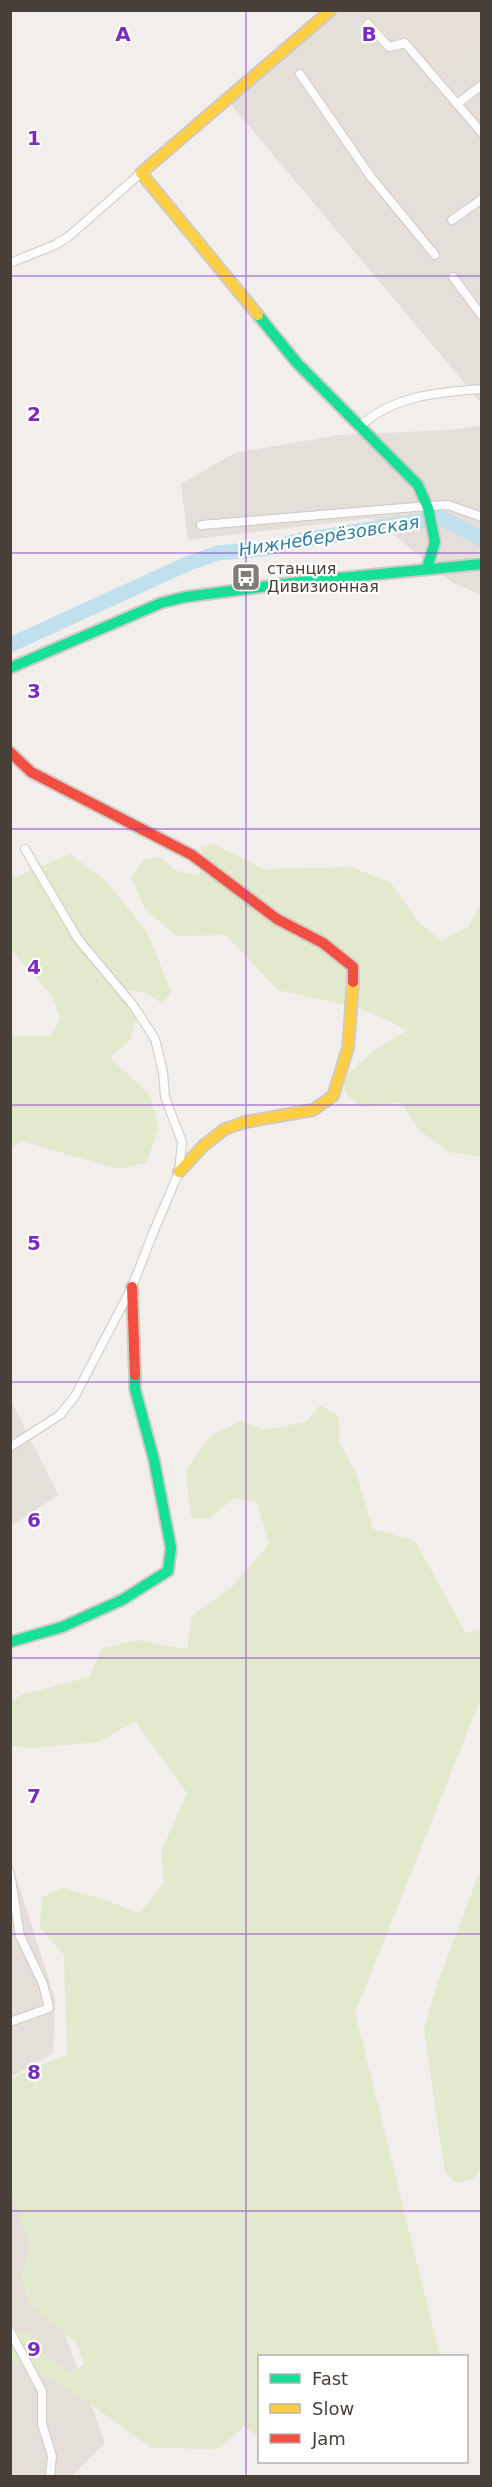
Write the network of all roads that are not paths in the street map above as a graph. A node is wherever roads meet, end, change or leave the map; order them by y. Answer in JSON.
{"nodes":[{"id":1,"x":331,"y":10,"type":"edge"},
{"id":2,"x":368,"y":24,"type":"dead end"},
{"id":3,"x":300,"y":74,"type":"dead end"},
{"id":4,"x":482,"y":85,"type":"edge"},
{"id":5,"x":457,"y":104,"type":"junction"},
{"id":6,"x":482,"y":133,"type":"edge"},
{"id":7,"x":141,"y":173,"type":"junction"},
{"id":8,"x":482,"y":200,"type":"edge"},
{"id":9,"x":452,"y":220,"type":"dead end"},
{"id":10,"x":435,"y":255,"type":"dead end"},
{"id":11,"x":10,"y":263,"type":"edge"},
{"id":12,"x":453,"y":277,"type":"dead end"},
{"id":13,"x":482,"y":316,"type":"edge"},
{"id":14,"x":482,"y":389,"type":"edge"},
{"id":15,"x":359,"y":427,"type":"junction"},
{"id":16,"x":427,"y":506,"type":"junction"},
{"id":17,"x":482,"y":518,"type":"edge"},
{"id":18,"x":201,"y":525,"type":"dead end"},
{"id":19,"x":482,"y":564,"type":"edge"},
{"id":20,"x":427,"y":568,"type":"junction"},
{"id":21,"x":10,"y":668,"type":"edge"},
{"id":22,"x":10,"y":752,"type":"edge"},
{"id":23,"x":25,"y":849,"type":"dead end"},
{"id":24,"x":179,"y":1173,"type":"junction"},
{"id":25,"x":132,"y":1287,"type":"junction"},
{"id":26,"x":10,"y":1447,"type":"edge"},
{"id":27,"x":10,"y":1642,"type":"edge"},
{"id":28,"x":10,"y":1873,"type":"edge"},
{"id":29,"x":10,"y":2022,"type":"edge"},
{"id":30,"x":10,"y":2331,"type":"edge"},
{"id":31,"x":50,"y":2476,"type":"edge"}],
"edges":[{"from":1,"to":7,"type":"street"},
{"from":2,"to":5,"type":"street"},
{"from":3,"to":10,"type":"street"},
{"from":4,"to":5,"type":"street"},
{"from":5,"to":6,"type":"street"},
{"from":7,"to":11,"type":"street"},
{"from":7,"to":15,"type":"street"},
{"from":8,"to":9,"type":"street"},
{"from":12,"to":13,"type":"street"},
{"from":14,"to":15,"type":"street"},
{"from":15,"to":16,"type":"street"},
{"from":16,"to":17,"type":"street"},
{"from":16,"to":18,"type":"street"},
{"from":16,"to":20,"type":"street"},
{"from":19,"to":20,"type":"street"},
{"from":20,"to":21,"type":"street"},
{"from":22,"to":24,"type":"street"},
{"from":23,"to":24,"type":"street"},
{"from":24,"to":25,"type":"street"},
{"from":25,"to":26,"type":"street"},
{"from":25,"to":27,"type":"street"},
{"from":28,"to":29,"type":"street"},
{"from":30,"to":31,"type":"street"}]}
